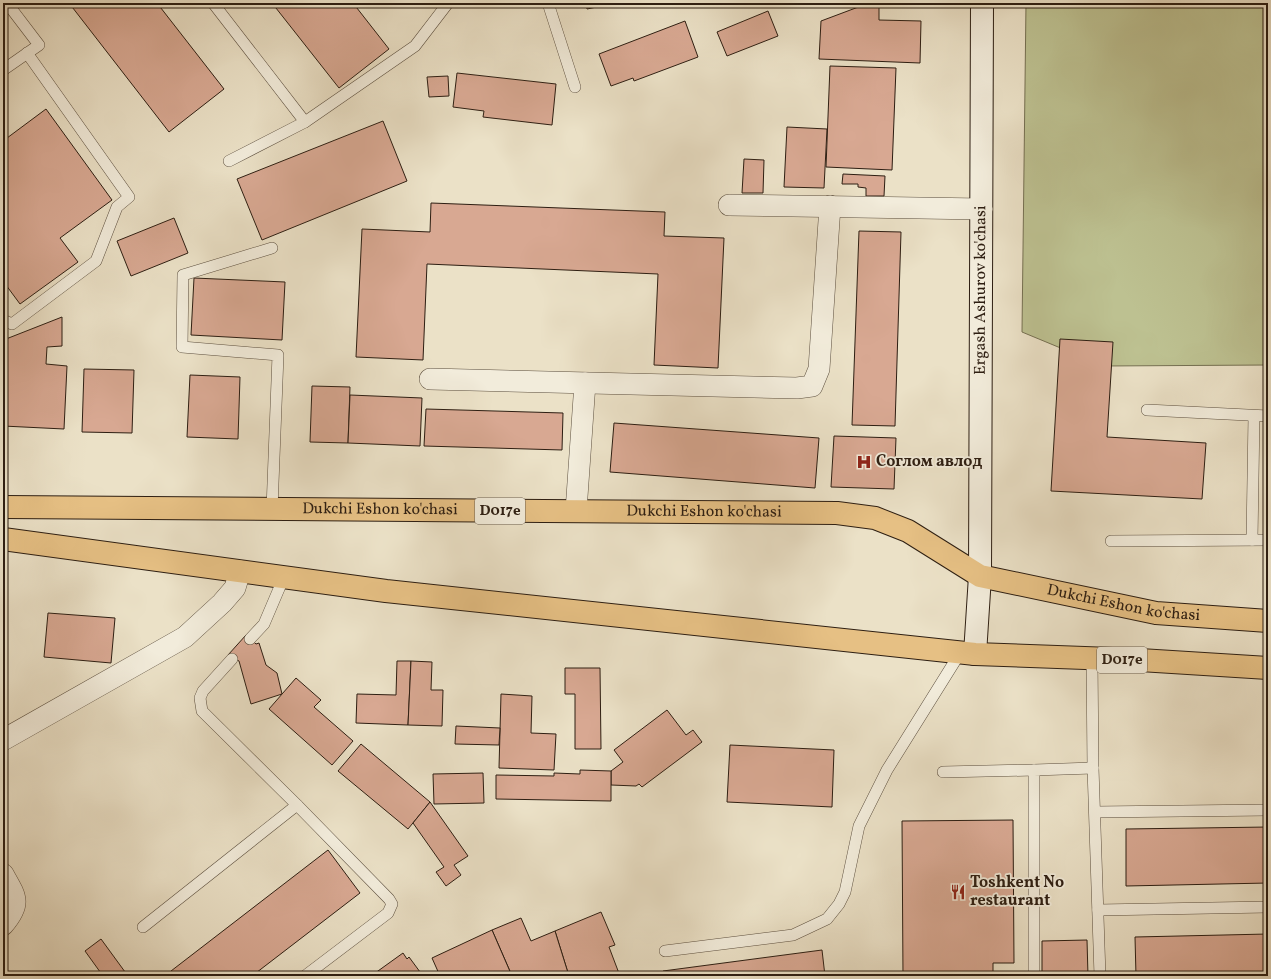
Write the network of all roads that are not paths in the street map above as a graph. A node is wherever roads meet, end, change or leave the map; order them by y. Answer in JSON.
{"nodes":[{"id":1,"x":7,"y":3,"type":"edge"},
{"id":2,"x":213,"y":3,"type":"edge"},
{"id":3,"x":448,"y":3,"type":"edge"},
{"id":4,"x":548,"y":3,"type":"edge"},
{"id":5,"x":982,"y":3,"type":"edge"},
{"id":6,"x":27,"y":53,"type":"junction"},
{"id":7,"x":3,"y":70,"type":"edge"},
{"id":8,"x":575,"y":87,"type":"dead end"},
{"id":9,"x":305,"y":122,"type":"junction"},
{"id":10,"x":228,"y":161,"type":"dead end"},
{"id":11,"x":729,"y":205,"type":"dead end"},
{"id":12,"x":830,"y":206,"type":"junction"},
{"id":13,"x":982,"y":209,"type":"junction"},
{"id":14,"x":272,"y":248,"type":"dead end"},
{"id":15,"x":3,"y":320,"type":"edge"},
{"id":16,"x":430,"y":379,"type":"dead end"},
{"id":17,"x":585,"y":383,"type":"junction"},
{"id":18,"x":1147,"y":410,"type":"dead end"},
{"id":19,"x":1254,"y":416,"type":"junction"},
{"id":20,"x":1268,"y":416,"type":"edge"},
{"id":21,"x":3,"y":507,"type":"edge"},
{"id":22,"x":272,"y":509,"type":"junction"},
{"id":23,"x":576,"y":511,"type":"junction"},
{"id":24,"x":3,"y":539,"type":"edge"},
{"id":25,"x":1111,"y":540,"type":"dead end"},
{"id":26,"x":1252,"y":540,"type":"junction"},
{"id":27,"x":1268,"y":540,"type":"edge"},
{"id":28,"x":240,"y":571,"type":"junction"},
{"id":29,"x":980,"y":576,"type":"junction"},
{"id":30,"x":284,"y":577,"type":"junction"},
{"id":31,"x":1268,"y":621,"type":"edge"},
{"id":32,"x":250,"y":639,"type":"dead end"},
{"id":33,"x":968,"y":654,"type":"junction"},
{"id":34,"x":232,"y":659,"type":"dead end"},
{"id":35,"x":1092,"y":659,"type":"junction"},
{"id":36,"x":1268,"y":668,"type":"edge"},
{"id":37,"x":3,"y":740,"type":"edge"},
{"id":38,"x":1093,"y":768,"type":"junction"},
{"id":39,"x":1034,"y":770,"type":"junction"},
{"id":40,"x":942,"y":772,"type":"dead end"},
{"id":41,"x":297,"y":805,"type":"junction"},
{"id":42,"x":1268,"y":810,"type":"edge"},
{"id":43,"x":1094,"y":812,"type":"junction"},
{"id":44,"x":3,"y":874,"type":"edge"},
{"id":45,"x":1268,"y":907,"type":"edge"},
{"id":46,"x":1098,"y":910,"type":"junction"},
{"id":47,"x":3,"y":924,"type":"edge"},
{"id":48,"x":143,"y":927,"type":"dead end"},
{"id":49,"x":665,"y":951,"type":"dead end"},
{"id":50,"x":305,"y":976,"type":"edge"},
{"id":51,"x":1034,"y":976,"type":"edge"},
{"id":52,"x":1100,"y":976,"type":"edge"}],
"edges":[{"from":1,"to":6,"type":"lane"},
{"from":2,"to":9,"type":"lane"},
{"from":3,"to":9,"type":"lane"},
{"from":4,"to":8,"type":"lane"},
{"from":5,"to":13,"type":"street","name":"Ergash Ashurov ko'chasi"},
{"from":6,"to":7,"type":"lane"},
{"from":6,"to":15,"type":"lane"},
{"from":9,"to":10,"type":"lane"},
{"from":11,"to":12,"type":"street"},
{"from":12,"to":13,"type":"street"},
{"from":12,"to":17,"type":"street"},
{"from":13,"to":29,"type":"street","name":"Ergash Ashurov ko'chasi"},
{"from":14,"to":22,"type":"lane"},
{"from":16,"to":17,"type":"street"},
{"from":17,"to":23,"type":"street"},
{"from":18,"to":19,"type":"lane"},
{"from":19,"to":20,"type":"lane"},
{"from":19,"to":26,"type":"lane"},
{"from":21,"to":22,"type":"main road","name":"Dukchi Eshon ko'chasi","number":"D017e"},
{"from":22,"to":23,"type":"main road","name":"Dukchi Eshon ko'chasi","number":"D017e"},
{"from":23,"to":29,"type":"main road","name":"Dukchi Eshon ko'chasi","number":"D017e"},
{"from":24,"to":28,"type":"main road","number":"D017e"},
{"from":25,"to":26,"type":"lane"},
{"from":26,"to":27,"type":"lane"},
{"from":28,"to":30,"type":"main road","number":"D017e"},
{"from":28,"to":37,"type":"street"},
{"from":29,"to":31,"type":"main road","name":"Dukchi Eshon ko'chasi","number":"D017e"},
{"from":29,"to":33,"type":"street"},
{"from":30,"to":32,"type":"lane"},
{"from":30,"to":33,"type":"main road","number":"D017e"},
{"from":33,"to":35,"type":"main road","number":"D017e"},
{"from":33,"to":49,"type":"lane"},
{"from":34,"to":41,"type":"lane"},
{"from":35,"to":36,"type":"main road","number":"D017e"},
{"from":35,"to":38,"type":"lane"},
{"from":38,"to":39,"type":"lane"},
{"from":38,"to":43,"type":"lane"},
{"from":39,"to":40,"type":"lane"},
{"from":39,"to":51,"type":"lane"},
{"from":41,"to":48,"type":"lane"},
{"from":41,"to":50,"type":"lane"},
{"from":42,"to":43,"type":"lane"},
{"from":43,"to":46,"type":"lane"},
{"from":44,"to":47,"type":"street"},
{"from":45,"to":46,"type":"lane"},
{"from":46,"to":52,"type":"lane"}]}
